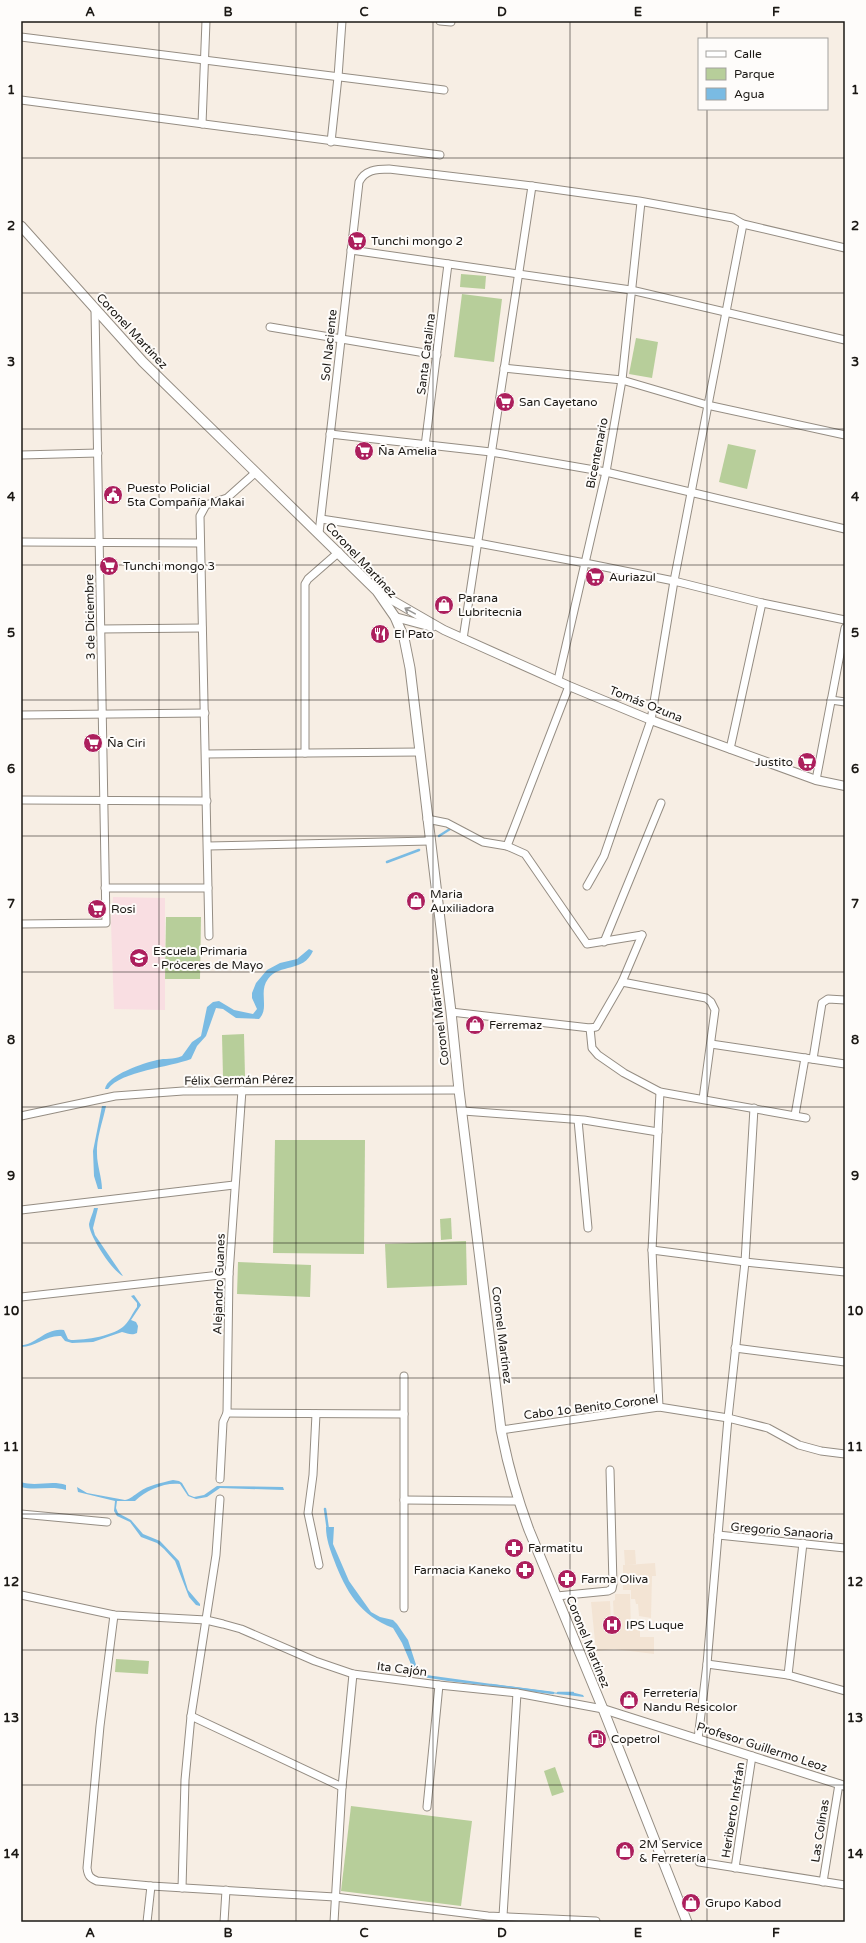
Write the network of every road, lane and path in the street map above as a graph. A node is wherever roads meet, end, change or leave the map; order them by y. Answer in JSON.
{"nodes":[{"id":1,"x":206,"y":21,"type":"edge"},
{"id":2,"x":342,"y":21,"type":"edge"},
{"id":3,"x":440,"y":21,"type":"edge"},
{"id":4,"x":451,"y":22,"type":"dead end"},
{"id":5,"x":21,"y":37,"type":"edge"},
{"id":6,"x":204,"y":60,"type":"junction"},
{"id":7,"x":338,"y":77,"type":"junction"},
{"id":8,"x":444,"y":90,"type":"dead end"},
{"id":9,"x":21,"y":100,"type":"edge"},
{"id":10,"x":202,"y":124,"type":"junction"},
{"id":11,"x":331,"y":142,"type":"junction"},
{"id":12,"x":440,"y":155,"type":"dead end"},
{"id":13,"x":532,"y":186,"type":"junction"},
{"id":14,"x":641,"y":202,"type":"junction"},
{"id":15,"x":743,"y":224,"type":"junction"},
{"id":16,"x":21,"y":226,"type":"edge"},
{"id":17,"x":845,"y":248,"type":"edge"},
{"id":18,"x":351,"y":250,"type":"junction"},
{"id":19,"x":448,"y":264,"type":"junction"},
{"id":20,"x":518,"y":274,"type":"junction"},
{"id":21,"x":631,"y":290,"type":"junction"},
{"id":22,"x":96,"y":310,"type":"junction"},
{"id":23,"x":725,"y":312,"type":"junction"},
{"id":24,"x":270,"y":327,"type":"dead end"},
{"id":25,"x":341,"y":339,"type":"junction"},
{"id":26,"x":845,"y":340,"type":"edge"},
{"id":27,"x":437,"y":355,"type":"junction"},
{"id":28,"x":504,"y":368,"type":"junction"},
{"id":29,"x":622,"y":380,"type":"junction"},
{"id":30,"x":707,"y":405,"type":"junction"},
{"id":31,"x":330,"y":434,"type":"junction"},
{"id":32,"x":845,"y":435,"type":"edge"},
{"id":33,"x":426,"y":446,"type":"junction"},
{"id":34,"x":491,"y":452,"type":"junction"},
{"id":35,"x":98,"y":453,"type":"junction"},
{"id":36,"x":21,"y":455,"type":"edge"},
{"id":37,"x":256,"y":472,"type":"junction"},
{"id":38,"x":606,"y":472,"type":"junction"},
{"id":39,"x":690,"y":493,"type":"junction"},
{"id":40,"x":321,"y":519,"type":"junction"},
{"id":41,"x":845,"y":529,"type":"edge"},
{"id":42,"x":319,"y":533,"type":"junction"},
{"id":43,"x":21,"y":542,"type":"edge"},
{"id":44,"x":99,"y":543,"type":"junction"},
{"id":45,"x":200,"y":543,"type":"junction"},
{"id":46,"x":478,"y":543,"type":"junction"},
{"id":47,"x":339,"y":552,"type":"junction"},
{"id":48,"x":585,"y":562,"type":"junction"},
{"id":49,"x":674,"y":581,"type":"junction"},
{"id":50,"x":377,"y":591,"type":"junction"},
{"id":51,"x":762,"y":603,"type":"junction"},
{"id":52,"x":395,"y":617,"type":"junction"},
{"id":53,"x":845,"y":620,"type":"edge"},
{"id":54,"x":202,"y":628,"type":"junction"},
{"id":55,"x":845,"y":628,"type":"edge"},
{"id":56,"x":101,"y":629,"type":"junction"},
{"id":57,"x":444,"y":630,"type":"junction"},
{"id":58,"x":463,"y":639,"type":"junction"},
{"id":59,"x":558,"y":680,"type":"junction"},
{"id":60,"x":569,"y":686,"type":"junction"},
{"id":61,"x":831,"y":700,"type":"junction"},
{"id":62,"x":845,"y":702,"type":"edge"},
{"id":63,"x":205,"y":713,"type":"junction"},
{"id":64,"x":102,"y":714,"type":"junction"},
{"id":65,"x":21,"y":715,"type":"edge"},
{"id":66,"x":651,"y":720,"type":"junction"},
{"id":67,"x":730,"y":749,"type":"junction"},
{"id":68,"x":420,"y":752,"type":"junction"},
{"id":69,"x":305,"y":753,"type":"junction"},
{"id":70,"x":206,"y":754,"type":"junction"},
{"id":71,"x":816,"y":780,"type":"junction"},
{"id":72,"x":845,"y":786,"type":"edge"},
{"id":73,"x":21,"y":800,"type":"edge"},
{"id":74,"x":104,"y":800,"type":"junction"},
{"id":75,"x":207,"y":801,"type":"junction"},
{"id":76,"x":661,"y":803,"type":"dead end"},
{"id":77,"x":427,"y":820,"type":"junction"},
{"id":78,"x":430,"y":841,"type":"junction"},
{"id":79,"x":208,"y":846,"type":"junction"},
{"id":80,"x":507,"y":846,"type":"junction"},
{"id":81,"x":587,"y":886,"type":"dead end"},
{"id":82,"x":105,"y":888,"type":"junction"},
{"id":83,"x":208,"y":888,"type":"junction"},
{"id":84,"x":21,"y":924,"type":"edge"},
{"id":85,"x":209,"y":936,"type":"dead end"},
{"id":86,"x":604,"y":942,"type":"junction"},
{"id":87,"x":622,"y":982,"type":"junction"},
{"id":88,"x":845,"y":1000,"type":"edge"},
{"id":89,"x":451,"y":1012,"type":"junction"},
{"id":90,"x":590,"y":1028,"type":"junction"},
{"id":91,"x":712,"y":1044,"type":"junction"},
{"id":92,"x":805,"y":1058,"type":"junction"},
{"id":93,"x":813,"y":1059,"type":"junction"},
{"id":94,"x":845,"y":1064,"type":"edge"},
{"id":95,"x":242,"y":1090,"type":"junction"},
{"id":96,"x":459,"y":1090,"type":"junction"},
{"id":97,"x":660,"y":1092,"type":"junction"},
{"id":98,"x":703,"y":1099,"type":"junction"},
{"id":99,"x":754,"y":1108,"type":"junction"},
{"id":100,"x":463,"y":1111,"type":"junction"},
{"id":101,"x":795,"y":1115,"type":"junction"},
{"id":102,"x":21,"y":1116,"type":"edge"},
{"id":103,"x":806,"y":1118,"type":"dead end"},
{"id":104,"x":578,"y":1120,"type":"junction"},
{"id":105,"x":658,"y":1132,"type":"junction"},
{"id":106,"x":234,"y":1185,"type":"junction"},
{"id":107,"x":21,"y":1210,"type":"edge"},
{"id":108,"x":588,"y":1228,"type":"dead end"},
{"id":109,"x":652,"y":1250,"type":"junction"},
{"id":110,"x":745,"y":1262,"type":"junction"},
{"id":111,"x":845,"y":1272,"type":"edge"},
{"id":112,"x":229,"y":1274,"type":"junction"},
{"id":113,"x":21,"y":1297,"type":"edge"},
{"id":114,"x":735,"y":1348,"type":"junction"},
{"id":115,"x":845,"y":1362,"type":"edge"},
{"id":116,"x":404,"y":1376,"type":"dead end"},
{"id":117,"x":659,"y":1407,"type":"junction"},
{"id":118,"x":227,"y":1413,"type":"junction"},
{"id":119,"x":316,"y":1414,"type":"junction"},
{"id":120,"x":404,"y":1414,"type":"junction"},
{"id":121,"x":728,"y":1418,"type":"junction"},
{"id":122,"x":501,"y":1430,"type":"junction"},
{"id":123,"x":845,"y":1454,"type":"edge"},
{"id":124,"x":610,"y":1470,"type":"dead end"},
{"id":125,"x":220,"y":1479,"type":"dead end"},
{"id":126,"x":220,"y":1499,"type":"dead end"},
{"id":127,"x":404,"y":1500,"type":"junction"},
{"id":128,"x":518,"y":1501,"type":"junction"},
{"id":129,"x":21,"y":1514,"type":"edge"},
{"id":130,"x":107,"y":1522,"type":"dead end"},
{"id":131,"x":718,"y":1536,"type":"junction"},
{"id":132,"x":803,"y":1543,"type":"junction"},
{"id":133,"x":845,"y":1548,"type":"edge"},
{"id":134,"x":319,"y":1565,"type":"dead end"},
{"id":135,"x":21,"y":1595,"type":"edge"},
{"id":136,"x":556,"y":1596,"type":"junction"},
{"id":137,"x":404,"y":1608,"type":"dead end"},
{"id":138,"x":114,"y":1614,"type":"junction"},
{"id":139,"x":206,"y":1620,"type":"junction"},
{"id":140,"x":707,"y":1664,"type":"junction"},
{"id":141,"x":353,"y":1674,"type":"junction"},
{"id":142,"x":788,"y":1675,"type":"junction"},
{"id":143,"x":439,"y":1685,"type":"junction"},
{"id":144,"x":845,"y":1691,"type":"edge"},
{"id":145,"x":517,"y":1693,"type":"junction"},
{"id":146,"x":602,"y":1707,"type":"junction"},
{"id":147,"x":191,"y":1716,"type":"junction"},
{"id":148,"x":698,"y":1739,"type":"junction"},
{"id":149,"x":752,"y":1756,"type":"junction"},
{"id":150,"x":842,"y":1785,"type":"edge"},
{"id":151,"x":342,"y":1787,"type":"junction"},
{"id":152,"x":427,"y":1807,"type":"dead end"},
{"id":153,"x":699,"y":1862,"type":"dead end"},
{"id":154,"x":735,"y":1868,"type":"junction"},
{"id":155,"x":823,"y":1882,"type":"junction"},
{"id":156,"x":845,"y":1885,"type":"edge"},
{"id":157,"x":151,"y":1886,"type":"junction"},
{"id":158,"x":182,"y":1888,"type":"junction"},
{"id":159,"x":226,"y":1890,"type":"junction"},
{"id":160,"x":335,"y":1897,"type":"junction"},
{"id":161,"x":502,"y":1916,"type":"junction"},
{"id":162,"x":488,"y":1919,"type":"edge"},
{"id":163,"x":596,"y":1921,"type":"dead end"},
{"id":164,"x":147,"y":1922,"type":"edge"},
{"id":165,"x":224,"y":1922,"type":"edge"},
{"id":166,"x":334,"y":1922,"type":"edge"},
{"id":167,"x":687,"y":1922,"type":"edge"}],
"edges":[{"from":1,"to":6,"type":"street"},
{"from":2,"to":7,"type":"street"},
{"from":3,"to":4,"type":"street"},
{"from":5,"to":6,"type":"street"},
{"from":6,"to":7,"type":"street"},
{"from":6,"to":10,"type":"street"},
{"from":7,"to":8,"type":"street"},
{"from":7,"to":11,"type":"street"},
{"from":9,"to":10,"type":"street"},
{"from":10,"to":11,"type":"street"},
{"from":11,"to":12,"type":"street"},
{"from":13,"to":14,"type":"street"},
{"from":13,"to":18,"type":"street","name":"Sol Naciente"},
{"from":13,"to":20,"type":"street"},
{"from":14,"to":15,"type":"street"},
{"from":14,"to":21,"type":"street","name":"Bicentenario"},
{"from":15,"to":17,"type":"street"},
{"from":15,"to":23,"type":"street"},
{"from":16,"to":22,"type":"main road","name":"Coronel Martínez"},
{"from":18,"to":19,"type":"street"},
{"from":18,"to":25,"type":"street","name":"Sol Naciente"},
{"from":19,"to":20,"type":"street"},
{"from":19,"to":27,"type":"street","name":"Santa Catalina"},
{"from":20,"to":21,"type":"street"},
{"from":20,"to":28,"type":"street"},
{"from":21,"to":23,"type":"street"},
{"from":21,"to":29,"type":"street","name":"Bicentenario"},
{"from":22,"to":35,"type":"street","name":"3 de Diciembre"},
{"from":22,"to":37,"type":"main road","name":"Coronel Martínez"},
{"from":23,"to":26,"type":"street"},
{"from":23,"to":30,"type":"street"},
{"from":24,"to":25,"type":"street"},
{"from":25,"to":27,"type":"street"},
{"from":25,"to":31,"type":"street","name":"Sol Naciente"},
{"from":27,"to":33,"type":"street","name":"Santa Catalina"},
{"from":28,"to":29,"type":"street"},
{"from":28,"to":34,"type":"street"},
{"from":29,"to":30,"type":"street"},
{"from":29,"to":38,"type":"street","name":"Bicentenario"},
{"from":30,"to":32,"type":"street"},
{"from":30,"to":39,"type":"street"},
{"from":31,"to":33,"type":"street"},
{"from":31,"to":40,"type":"street","name":"Sol Naciente"},
{"from":33,"to":34,"type":"street"},
{"from":34,"to":38,"type":"street"},
{"from":34,"to":46,"type":"street"},
{"from":35,"to":36,"type":"street"},
{"from":35,"to":44,"type":"street","name":"3 de Diciembre"},
{"from":37,"to":42,"type":"main road","name":"Coronel Martínez"},
{"from":37,"to":45,"type":"street"},
{"from":38,"to":39,"type":"street"},
{"from":38,"to":48,"type":"street","name":"Bicentenario"},
{"from":39,"to":41,"type":"street"},
{"from":39,"to":49,"type":"street"},
{"from":40,"to":42,"type":"street","name":"Sol Naciente"},
{"from":40,"to":46,"type":"street"},
{"from":42,"to":47,"type":"main road","name":"Coronel Martínez"},
{"from":43,"to":44,"type":"street"},
{"from":44,"to":45,"type":"street"},
{"from":44,"to":56,"type":"street","name":"3 de Diciembre"},
{"from":45,"to":54,"type":"street"},
{"from":46,"to":48,"type":"street"},
{"from":46,"to":58,"type":"street"},
{"from":47,"to":50,"type":"main road","name":"Coronel Martínez"},
{"from":47,"to":69,"type":"street"},
{"from":48,"to":49,"type":"street"},
{"from":48,"to":59,"type":"street","name":"Bicentenario"},
{"from":49,"to":51,"type":"street"},
{"from":49,"to":66,"type":"street"},
{"from":50,"to":52,"type":"main road","name":"Coronel Martínez"},
{"from":57,"to":50,"type":"street","name":"Tomás Ozuna","one_way":true},
{"from":51,"to":53,"type":"street"},
{"from":51,"to":67,"type":"street"},
{"from":52,"to":57,"type":"street","name":"Tomás Ozuna"},
{"from":52,"to":68,"type":"main road","name":"Coronel Martínez"},
{"from":54,"to":56,"type":"street"},
{"from":54,"to":63,"type":"street"},
{"from":55,"to":61,"type":"street"},
{"from":56,"to":64,"type":"street","name":"3 de Diciembre"},
{"from":57,"to":58,"type":"street","name":"Tomás Ozuna"},
{"from":58,"to":59,"type":"street","name":"Tomás Ozuna"},
{"from":59,"to":60,"type":"street","name":"Tomás Ozuna"},
{"from":60,"to":66,"type":"street","name":"Tomás Ozuna"},
{"from":60,"to":80,"type":"street"},
{"from":61,"to":62,"type":"street"},
{"from":61,"to":71,"type":"street"},
{"from":63,"to":64,"type":"street"},
{"from":63,"to":70,"type":"street"},
{"from":64,"to":65,"type":"street"},
{"from":64,"to":74,"type":"street","name":"3 de Diciembre"},
{"from":66,"to":67,"type":"street","name":"Tomás Ozuna"},
{"from":66,"to":81,"type":"street"},
{"from":67,"to":71,"type":"street","name":"Tomás Ozuna"},
{"from":68,"to":69,"type":"street"},
{"from":68,"to":77,"type":"main road","name":"Coronel Martínez"},
{"from":69,"to":70,"type":"street"},
{"from":70,"to":75,"type":"street"},
{"from":71,"to":72,"type":"street","name":"Tomás Ozuna"},
{"from":73,"to":74,"type":"street"},
{"from":74,"to":75,"type":"street"},
{"from":74,"to":82,"type":"street","name":"3 de Diciembre"},
{"from":75,"to":79,"type":"street"},
{"from":76,"to":86,"type":"street"},
{"from":77,"to":78,"type":"main road","name":"Coronel Martínez"},
{"from":77,"to":80,"type":"street"},
{"from":78,"to":79,"type":"street"},
{"from":78,"to":89,"type":"main road","name":"Coronel Martínez"},
{"from":79,"to":83,"type":"street"},
{"from":80,"to":86,"type":"street"},
{"from":82,"to":83,"type":"street"},
{"from":82,"to":84,"type":"street","name":"3 de Diciembre"},
{"from":83,"to":85,"type":"street"},
{"from":86,"to":87,"type":"street"},
{"from":87,"to":90,"type":"street"},
{"from":87,"to":91,"type":"street"},
{"from":88,"to":93,"type":"street"},
{"from":89,"to":90,"type":"street"},
{"from":89,"to":96,"type":"main road","name":"Coronel Martínez"},
{"from":90,"to":97,"type":"street"},
{"from":91,"to":92,"type":"street"},
{"from":91,"to":98,"type":"street"},
{"from":92,"to":93,"type":"street"},
{"from":92,"to":101,"type":"street"},
{"from":93,"to":94,"type":"street"},
{"from":95,"to":96,"type":"street","name":"Félix Germán Pérez"},
{"from":95,"to":102,"type":"street","name":"Félix Germán Pérez"},
{"from":95,"to":106,"type":"street","name":"Alejandro Guanes"},
{"from":96,"to":100,"type":"main road","name":"Coronel Martínez"},
{"from":97,"to":98,"type":"street"},
{"from":97,"to":105,"type":"street"},
{"from":98,"to":99,"type":"street"},
{"from":99,"to":101,"type":"street"},
{"from":99,"to":110,"type":"street"},
{"from":100,"to":104,"type":"street"},
{"from":100,"to":122,"type":"main road","name":"Coronel Martínez"},
{"from":101,"to":103,"type":"street"},
{"from":104,"to":105,"type":"street"},
{"from":104,"to":108,"type":"street"},
{"from":105,"to":109,"type":"street"},
{"from":106,"to":107,"type":"street"},
{"from":106,"to":112,"type":"street","name":"Alejandro Guanes"},
{"from":109,"to":110,"type":"street"},
{"from":109,"to":117,"type":"street"},
{"from":110,"to":111,"type":"street"},
{"from":110,"to":114,"type":"street"},
{"from":112,"to":113,"type":"street"},
{"from":112,"to":118,"type":"street","name":"Alejandro Guanes"},
{"from":114,"to":115,"type":"street"},
{"from":114,"to":121,"type":"street"},
{"from":116,"to":120,"type":"street"},
{"from":117,"to":121,"type":"street","name":"Cabo 1o Benito Coronel"},
{"from":117,"to":122,"type":"street","name":"Cabo 1o Benito Coronel"},
{"from":118,"to":119,"type":"street"},
{"from":118,"to":125,"type":"street","name":"Alejandro Guanes"},
{"from":119,"to":120,"type":"street"},
{"from":119,"to":134,"type":"street"},
{"from":120,"to":127,"type":"street"},
{"from":121,"to":123,"type":"street","name":"Cabo 1o Benito Coronel"},
{"from":121,"to":131,"type":"street"},
{"from":122,"to":128,"type":"main road","name":"Coronel Martínez"},
{"from":124,"to":136,"type":"street"},
{"from":126,"to":139,"type":"street"},
{"from":127,"to":128,"type":"street"},
{"from":127,"to":137,"type":"street"},
{"from":128,"to":136,"type":"main road","name":"Coronel Martínez"},
{"from":129,"to":130,"type":"street"},
{"from":131,"to":132,"type":"street","name":"Gregorio Sanaoria"},
{"from":131,"to":140,"type":"street"},
{"from":132,"to":133,"type":"street","name":"Gregorio Sanaoria"},
{"from":132,"to":142,"type":"street"},
{"from":135,"to":138,"type":"street","name":"Ita Cajón"},
{"from":136,"to":146,"type":"main road","name":"Coronel Martínez"},
{"from":138,"to":139,"type":"street","name":"Ita Cajón"},
{"from":138,"to":157,"type":"street"},
{"from":139,"to":141,"type":"street","name":"Ita Cajón"},
{"from":139,"to":147,"type":"street"},
{"from":140,"to":142,"type":"street"},
{"from":140,"to":148,"type":"street"},
{"from":141,"to":143,"type":"street","name":"Ita Cajón"},
{"from":141,"to":151,"type":"street"},
{"from":142,"to":144,"type":"street"},
{"from":143,"to":145,"type":"street","name":"Ita Cajón"},
{"from":143,"to":152,"type":"street"},
{"from":145,"to":146,"type":"street","name":"Ita Cajón"},
{"from":145,"to":161,"type":"street"},
{"from":146,"to":148,"type":"street","name":"Profesor Guillermo Leoz"},
{"from":146,"to":167,"type":"main road","name":"Coronel Martínez"},
{"from":147,"to":151,"type":"street"},
{"from":147,"to":158,"type":"street"},
{"from":148,"to":149,"type":"street","name":"Profesor Guillermo Leoz"},
{"from":149,"to":150,"type":"street","name":"Profesor Guillermo Leoz"},
{"from":149,"to":154,"type":"street","name":"Heriberto Insfrán"},
{"from":150,"to":155,"type":"street","name":"Las Colinas"},
{"from":151,"to":160,"type":"street"},
{"from":153,"to":154,"type":"street"},
{"from":154,"to":155,"type":"street"},
{"from":155,"to":156,"type":"street"},
{"from":157,"to":158,"type":"street"},
{"from":157,"to":164,"type":"street"},
{"from":158,"to":159,"type":"street"},
{"from":159,"to":160,"type":"street"},
{"from":159,"to":165,"type":"street"},
{"from":160,"to":162,"type":"street"},
{"from":160,"to":166,"type":"street"},
{"from":161,"to":162,"type":"street"},
{"from":161,"to":163,"type":"street"}]}
